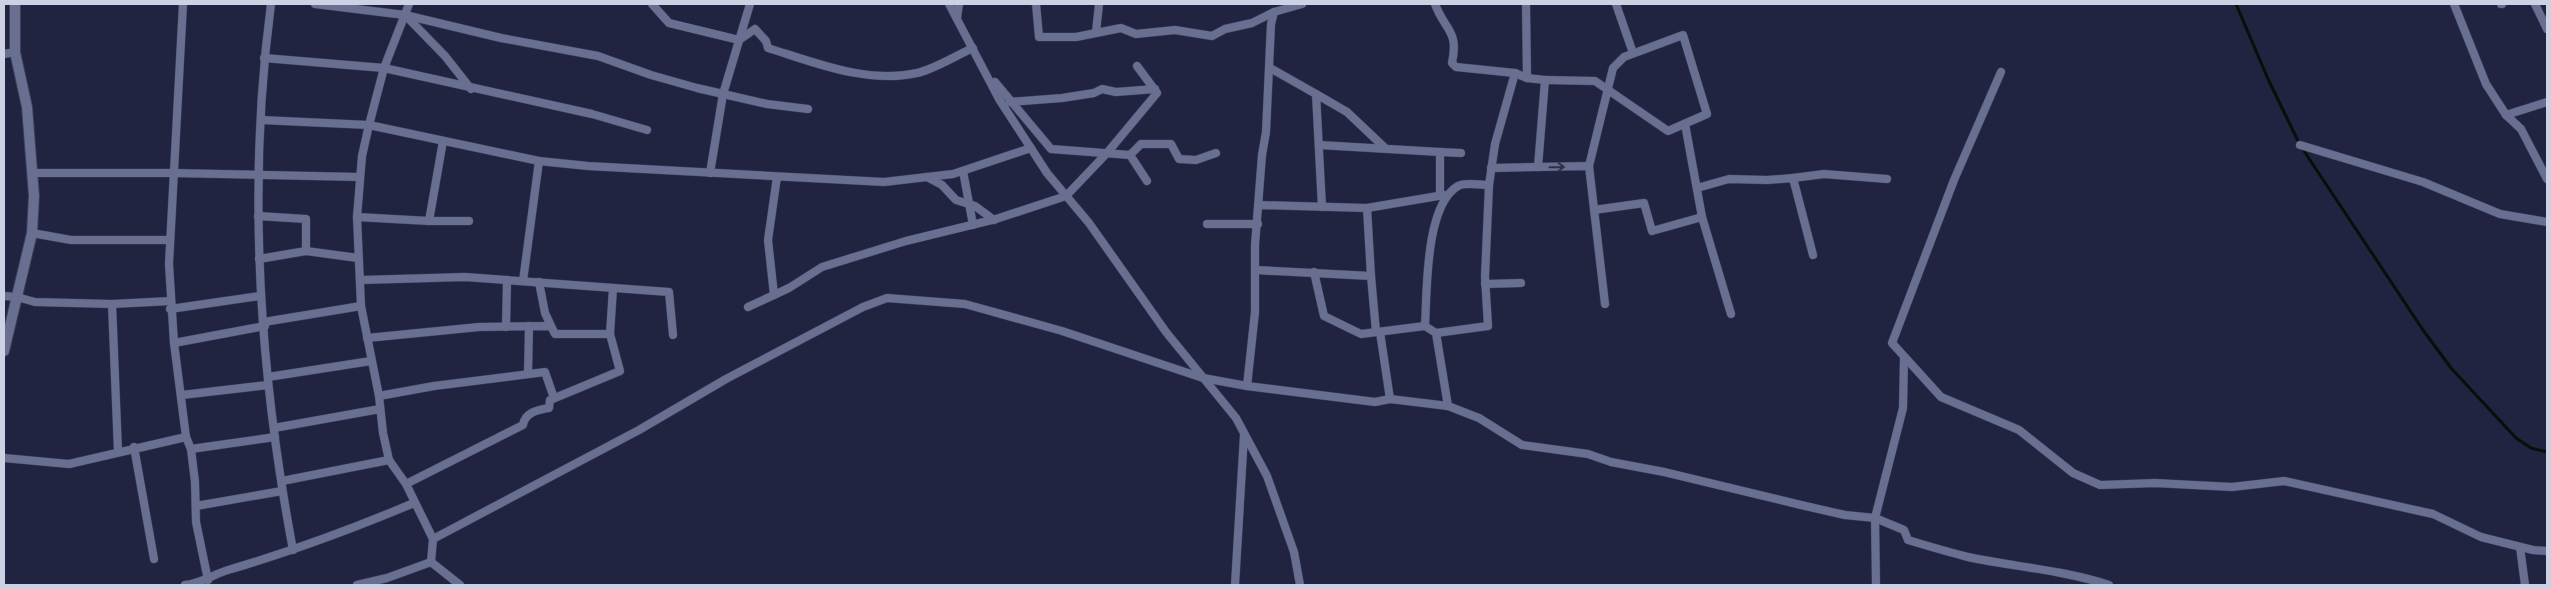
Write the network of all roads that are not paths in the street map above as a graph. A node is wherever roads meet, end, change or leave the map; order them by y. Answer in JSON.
{"nodes":[{"id":1,"x":15,"y":4,"type":"edge"},
{"id":2,"x":183,"y":4,"type":"edge"},
{"id":3,"x":271,"y":4,"type":"edge"},
{"id":4,"x":315,"y":4,"type":"edge"},
{"id":5,"x":408,"y":4,"type":"edge"},
{"id":6,"x":652,"y":4,"type":"edge"},
{"id":7,"x":750,"y":4,"type":"edge"},
{"id":8,"x":949,"y":4,"type":"edge"},
{"id":9,"x":958,"y":4,"type":"edge"},
{"id":10,"x":1036,"y":4,"type":"edge"},
{"id":11,"x":1099,"y":4,"type":"edge"},
{"id":12,"x":1302,"y":4,"type":"edge"},
{"id":13,"x":1435,"y":4,"type":"edge"},
{"id":14,"x":1526,"y":4,"type":"edge"},
{"id":15,"x":1616,"y":4,"type":"edge"},
{"id":16,"x":2454,"y":4,"type":"edge"},
{"id":17,"x":2535,"y":4,"type":"edge"},
{"id":18,"x":1274,"y":12,"type":"junction"},
{"id":19,"x":404,"y":16,"type":"junction"},
{"id":20,"x":957,"y":18,"type":"junction"},
{"id":21,"x":2547,"y":29,"type":"edge"},
{"id":22,"x":1096,"y":32,"type":"junction"},
{"id":23,"x":739,"y":40,"type":"junction"},
{"id":24,"x":973,"y":48,"type":"junction"},
{"id":25,"x":15,"y":52,"type":"junction"},
{"id":26,"x":1633,"y":53,"type":"junction"},
{"id":27,"x":4,"y":54,"type":"edge"},
{"id":28,"x":264,"y":58,"type":"junction"},
{"id":29,"x":979,"y":61,"type":"junction"},
{"id":30,"x":1137,"y":66,"type":"dead end"},
{"id":31,"x":384,"y":68,"type":"junction"},
{"id":32,"x":1270,"y":68,"type":"junction"},
{"id":33,"x":2001,"y":72,"type":"dead end"},
{"id":34,"x":1515,"y":73,"type":"junction"},
{"id":35,"x":1527,"y":78,"type":"junction"},
{"id":36,"x":1545,"y":80,"type":"junction"},
{"id":37,"x":471,"y":89,"type":"junction"},
{"id":38,"x":1154,"y":89,"type":"junction"},
{"id":39,"x":1607,"y":90,"type":"junction"},
{"id":40,"x":723,"y":94,"type":"junction"},
{"id":41,"x":1316,"y":94,"type":"junction"},
{"id":42,"x":1010,"y":102,"type":"junction"},
{"id":43,"x":2547,"y":102,"type":"edge"},
{"id":44,"x":808,"y":109,"type":"dead end"},
{"id":45,"x":2506,"y":115,"type":"junction"},
{"id":46,"x":261,"y":120,"type":"junction"},
{"id":47,"x":1685,"y":124,"type":"junction"},
{"id":48,"x":369,"y":125,"type":"junction"},
{"id":49,"x":647,"y":130,"type":"dead end"},
{"id":50,"x":443,"y":141,"type":"junction"},
{"id":51,"x":1319,"y":145,"type":"junction"},
{"id":52,"x":2300,"y":145,"type":"dead end"},
{"id":53,"x":1031,"y":148,"type":"junction"},
{"id":54,"x":1385,"y":148,"type":"junction"},
{"id":55,"x":1440,"y":152,"type":"junction"},
{"id":56,"x":1107,"y":153,"type":"junction"},
{"id":57,"x":1216,"y":153,"type":"dead end"},
{"id":58,"x":1461,"y":153,"type":"dead end"},
{"id":59,"x":1130,"y":154,"type":"junction"},
{"id":60,"x":539,"y":161,"type":"junction"},
{"id":61,"x":1589,"y":166,"type":"junction"},
{"id":62,"x":1538,"y":167,"type":"junction"},
{"id":63,"x":1490,"y":168,"type":"junction"},
{"id":64,"x":963,"y":171,"type":"junction"},
{"id":65,"x":32,"y":173,"type":"junction"},
{"id":66,"x":174,"y":173,"type":"junction"},
{"id":67,"x":710,"y":173,"type":"junction"},
{"id":68,"x":259,"y":174,"type":"junction"},
{"id":69,"x":360,"y":177,"type":"junction"},
{"id":70,"x":777,"y":177,"type":"junction"},
{"id":71,"x":927,"y":177,"type":"junction"},
{"id":72,"x":1793,"y":178,"type":"junction"},
{"id":73,"x":1887,"y":179,"type":"dead end"},
{"id":74,"x":2547,"y":179,"type":"edge"},
{"id":75,"x":1147,"y":181,"type":"dead end"},
{"id":76,"x":1488,"y":185,"type":"junction"},
{"id":77,"x":1697,"y":188,"type":"junction"},
{"id":78,"x":1444,"y":195,"type":"junction"},
{"id":79,"x":1066,"y":196,"type":"junction"},
{"id":80,"x":968,"y":204,"type":"junction"},
{"id":81,"x":1258,"y":205,"type":"junction"},
{"id":82,"x":1322,"y":207,"type":"junction"},
{"id":83,"x":1367,"y":208,"type":"junction"},
{"id":84,"x":1594,"y":210,"type":"junction"},
{"id":85,"x":258,"y":216,"type":"junction"},
{"id":86,"x":357,"y":217,"type":"junction"},
{"id":87,"x":1702,"y":218,"type":"junction"},
{"id":88,"x":994,"y":220,"type":"junction"},
{"id":89,"x":429,"y":221,"type":"junction"},
{"id":90,"x":470,"y":221,"type":"dead end"},
{"id":91,"x":2547,"y":222,"type":"edge"},
{"id":92,"x":1207,"y":224,"type":"dead end"},
{"id":93,"x":1258,"y":224,"type":"junction"},
{"id":94,"x":973,"y":225,"type":"junction"},
{"id":95,"x":32,"y":233,"type":"junction"},
{"id":96,"x":170,"y":240,"type":"junction"},
{"id":97,"x":306,"y":250,"type":"junction"},
{"id":98,"x":1813,"y":255,"type":"dead end"},
{"id":99,"x":358,"y":258,"type":"junction"},
{"id":100,"x":259,"y":259,"type":"junction"},
{"id":101,"x":1255,"y":270,"type":"junction"},
{"id":102,"x":1314,"y":272,"type":"junction"},
{"id":103,"x":1371,"y":276,"type":"junction"},
{"id":104,"x":361,"y":280,"type":"junction"},
{"id":105,"x":507,"y":280,"type":"junction"},
{"id":106,"x":523,"y":281,"type":"junction"},
{"id":107,"x":540,"y":282,"type":"junction"},
{"id":108,"x":1522,"y":283,"type":"dead end"},
{"id":109,"x":1485,"y":284,"type":"junction"},
{"id":110,"x":613,"y":288,"type":"junction"},
{"id":111,"x":774,"y":295,"type":"junction"},
{"id":112,"x":4,"y":296,"type":"edge"},
{"id":113,"x":260,"y":296,"type":"junction"},
{"id":114,"x":17,"y":297,"type":"junction"},
{"id":115,"x":171,"y":300,"type":"junction"},
{"id":116,"x":112,"y":304,"type":"junction"},
{"id":117,"x":1605,"y":304,"type":"dead end"},
{"id":118,"x":361,"y":306,"type":"junction"},
{"id":119,"x":748,"y":307,"type":"dead end"},
{"id":120,"x":170,"y":309,"type":"junction"},
{"id":121,"x":1731,"y":314,"type":"dead end"},
{"id":122,"x":265,"y":324,"type":"junction"},
{"id":123,"x":506,"y":326,"type":"junction"},
{"id":124,"x":529,"y":326,"type":"junction"},
{"id":125,"x":551,"y":326,"type":"junction"},
{"id":126,"x":1425,"y":326,"type":"junction"},
{"id":127,"x":1378,"y":332,"type":"junction"},
{"id":128,"x":1436,"y":333,"type":"junction"},
{"id":129,"x":610,"y":334,"type":"junction"},
{"id":130,"x":673,"y":335,"type":"dead end"},
{"id":131,"x":367,"y":338,"type":"junction"},
{"id":132,"x":174,"y":343,"type":"junction"},
{"id":133,"x":4,"y":351,"type":"edge"},
{"id":134,"x":1904,"y":356,"type":"junction"},
{"id":135,"x":371,"y":361,"type":"junction"},
{"id":136,"x":528,"y":374,"type":"junction"},
{"id":137,"x":1203,"y":378,"type":"junction"},
{"id":138,"x":268,"y":381,"type":"junction"},
{"id":139,"x":1247,"y":386,"type":"junction"},
{"id":140,"x":182,"y":395,"type":"junction"},
{"id":141,"x":378,"y":396,"type":"junction"},
{"id":142,"x":554,"y":398,"type":"junction"},
{"id":143,"x":1390,"y":400,"type":"junction"},
{"id":144,"x":1448,"y":406,"type":"junction"},
{"id":145,"x":380,"y":409,"type":"junction"},
{"id":146,"x":274,"y":428,"type":"junction"},
{"id":147,"x":1244,"y":434,"type":"junction"},
{"id":148,"x":186,"y":437,"type":"junction"},
{"id":149,"x":275,"y":437,"type":"junction"},
{"id":150,"x":134,"y":447,"type":"junction"},
{"id":151,"x":191,"y":449,"type":"junction"},
{"id":152,"x":118,"y":451,"type":"junction"},
{"id":153,"x":4,"y":458,"type":"edge"},
{"id":154,"x":390,"y":460,"type":"junction"},
{"id":155,"x":282,"y":481,"type":"junction"},
{"id":156,"x":406,"y":484,"type":"junction"},
{"id":157,"x":282,"y":492,"type":"junction"},
{"id":158,"x":414,"y":503,"type":"junction"},
{"id":159,"x":196,"y":506,"type":"junction"},
{"id":160,"x":1875,"y":518,"type":"junction"},
{"id":161,"x":433,"y":540,"type":"junction"},
{"id":162,"x":2520,"y":547,"type":"junction"},
{"id":163,"x":293,"y":550,"type":"junction"},
{"id":164,"x":2547,"y":551,"type":"edge"},
{"id":165,"x":154,"y":559,"type":"dead end"},
{"id":166,"x":431,"y":562,"type":"junction"},
{"id":167,"x":203,"y":583,"type":"edge"},
{"id":168,"x":185,"y":585,"type":"edge"},
{"id":169,"x":357,"y":585,"type":"edge"},
{"id":170,"x":460,"y":585,"type":"edge"},
{"id":171,"x":1235,"y":585,"type":"edge"},
{"id":172,"x":1300,"y":585,"type":"edge"},
{"id":173,"x":1876,"y":585,"type":"edge"},
{"id":174,"x":2109,"y":585,"type":"edge"},
{"id":175,"x":2525,"y":585,"type":"edge"}],
"edges":[{"from":1,"to":25,"type":"street"},
{"from":2,"to":66,"type":"street"},
{"from":3,"to":28,"type":"street"},
{"from":4,"to":19,"type":"street"},
{"from":5,"to":19,"type":"street"},
{"from":6,"to":23,"type":"street"},
{"from":7,"to":23,"type":"street"},
{"from":8,"to":20,"type":"street"},
{"from":9,"to":20,"type":"street"},
{"from":10,"to":22,"type":"street"},
{"from":11,"to":22,"type":"street"},
{"from":12,"to":18,"type":"street"},
{"from":13,"to":34,"type":"street"},
{"from":14,"to":35,"type":"street"},
{"from":15,"to":26,"type":"street"},
{"from":16,"to":45,"type":"street"},
{"from":17,"to":21,"type":"street"},
{"from":18,"to":22,"type":"street"},
{"from":18,"to":32,"type":"street"},
{"from":19,"to":31,"type":"street"},
{"from":19,"to":37,"type":"street"},
{"from":19,"to":40,"type":"street"},
{"from":20,"to":24,"type":"street"},
{"from":23,"to":24,"type":"street"},
{"from":23,"to":40,"type":"street"},
{"from":24,"to":29,"type":"street"},
{"from":25,"to":27,"type":"street"},
{"from":25,"to":65,"type":"street"},
{"from":26,"to":39,"type":"street"},
{"from":26,"to":47,"type":"street"},
{"from":28,"to":31,"type":"street"},
{"from":28,"to":46,"type":"street"},
{"from":29,"to":42,"type":"street"},
{"from":29,"to":53,"type":"street"},
{"from":30,"to":38,"type":"street"},
{"from":31,"to":37,"type":"street"},
{"from":31,"to":48,"type":"street"},
{"from":32,"to":41,"type":"street"},
{"from":32,"to":81,"type":"street"},
{"from":33,"to":134,"type":"street"},
{"from":34,"to":35,"type":"street"},
{"from":34,"to":63,"type":"street"},
{"from":35,"to":36,"type":"street"},
{"from":36,"to":39,"type":"street"},
{"from":36,"to":62,"type":"street"},
{"from":37,"to":49,"type":"street"},
{"from":38,"to":42,"type":"street"},
{"from":38,"to":56,"type":"street"},
{"from":39,"to":47,"type":"street"},
{"from":39,"to":61,"type":"street"},
{"from":40,"to":44,"type":"street"},
{"from":40,"to":67,"type":"street"},
{"from":41,"to":51,"type":"street"},
{"from":41,"to":54,"type":"street"},
{"from":42,"to":56,"type":"street"},
{"from":43,"to":45,"type":"street"},
{"from":45,"to":74,"type":"street"},
{"from":46,"to":48,"type":"street"},
{"from":46,"to":68,"type":"street"},
{"from":47,"to":77,"type":"street"},
{"from":48,"to":50,"type":"street"},
{"from":48,"to":69,"type":"street"},
{"from":50,"to":60,"type":"street"},
{"from":50,"to":89,"type":"street"},
{"from":51,"to":54,"type":"street"},
{"from":51,"to":82,"type":"street"},
{"from":52,"to":91,"type":"street"},
{"from":53,"to":64,"type":"street"},
{"from":53,"to":79,"type":"street"},
{"from":54,"to":55,"type":"street"},
{"from":55,"to":58,"type":"street"},
{"from":55,"to":78,"type":"street"},
{"from":56,"to":59,"type":"street"},
{"from":56,"to":79,"type":"street"},
{"from":57,"to":59,"type":"street"},
{"from":59,"to":75,"type":"street"},
{"from":60,"to":67,"type":"street"},
{"from":60,"to":106,"type":"street"},
{"from":62,"to":61,"type":"street","one_way":true},
{"from":61,"to":84,"type":"street"},
{"from":62,"to":63,"type":"street"},
{"from":63,"to":76,"type":"street"},
{"from":64,"to":71,"type":"street"},
{"from":64,"to":80,"type":"street"},
{"from":65,"to":66,"type":"street"},
{"from":65,"to":95,"type":"street"},
{"from":66,"to":68,"type":"street"},
{"from":66,"to":96,"type":"street"},
{"from":67,"to":70,"type":"street"},
{"from":68,"to":69,"type":"street"},
{"from":68,"to":85,"type":"street"},
{"from":69,"to":86,"type":"street"},
{"from":70,"to":71,"type":"street"},
{"from":70,"to":111,"type":"street"},
{"from":71,"to":80,"type":"street"},
{"from":72,"to":73,"type":"street"},
{"from":72,"to":77,"type":"street"},
{"from":72,"to":98,"type":"street"},
{"from":76,"to":78,"type":"street"},
{"from":76,"to":109,"type":"street"},
{"from":77,"to":87,"type":"street"},
{"from":78,"to":83,"type":"street"},
{"from":78,"to":126,"type":"street"},
{"from":79,"to":88,"type":"street"},
{"from":79,"to":137,"type":"street"},
{"from":80,"to":88,"type":"street"},
{"from":80,"to":94,"type":"street"},
{"from":81,"to":82,"type":"street"},
{"from":81,"to":93,"type":"street"},
{"from":82,"to":83,"type":"street"},
{"from":83,"to":103,"type":"street"},
{"from":84,"to":87,"type":"street"},
{"from":84,"to":117,"type":"street"},
{"from":85,"to":97,"type":"street"},
{"from":85,"to":100,"type":"street"},
{"from":86,"to":89,"type":"street"},
{"from":86,"to":99,"type":"street"},
{"from":87,"to":121,"type":"street"},
{"from":88,"to":94,"type":"street"},
{"from":89,"to":90,"type":"street"},
{"from":92,"to":93,"type":"street"},
{"from":93,"to":101,"type":"street"},
{"from":94,"to":111,"type":"street"},
{"from":95,"to":96,"type":"street"},
{"from":95,"to":114,"type":"street"},
{"from":96,"to":115,"type":"street"},
{"from":97,"to":99,"type":"street"},
{"from":97,"to":100,"type":"street"},
{"from":99,"to":104,"type":"street"},
{"from":100,"to":113,"type":"street"},
{"from":101,"to":102,"type":"street"},
{"from":101,"to":139,"type":"street"},
{"from":102,"to":103,"type":"street"},
{"from":102,"to":127,"type":"street"},
{"from":103,"to":127,"type":"street"},
{"from":104,"to":105,"type":"street"},
{"from":104,"to":118,"type":"street"},
{"from":105,"to":106,"type":"street"},
{"from":105,"to":123,"type":"street"},
{"from":106,"to":107,"type":"street"},
{"from":107,"to":110,"type":"street"},
{"from":107,"to":125,"type":"street"},
{"from":108,"to":109,"type":"street"},
{"from":109,"to":128,"type":"street"},
{"from":110,"to":129,"type":"street"},
{"from":110,"to":130,"type":"street"},
{"from":111,"to":119,"type":"street"},
{"from":112,"to":114,"type":"street"},
{"from":113,"to":120,"type":"street"},
{"from":113,"to":122,"type":"street"},
{"from":114,"to":116,"type":"street"},
{"from":114,"to":133,"type":"street"},
{"from":115,"to":116,"type":"street"},
{"from":115,"to":120,"type":"street"},
{"from":116,"to":152,"type":"street"},
{"from":118,"to":122,"type":"street"},
{"from":118,"to":131,"type":"street"},
{"from":120,"to":132,"type":"street"},
{"from":122,"to":132,"type":"street"},
{"from":122,"to":138,"type":"street"},
{"from":123,"to":124,"type":"street"},
{"from":123,"to":131,"type":"street"},
{"from":124,"to":125,"type":"street"},
{"from":124,"to":136,"type":"street"},
{"from":125,"to":129,"type":"street"},
{"from":126,"to":127,"type":"street"},
{"from":126,"to":128,"type":"street"},
{"from":127,"to":143,"type":"street"},
{"from":128,"to":144,"type":"street"},
{"from":129,"to":142,"type":"street"},
{"from":131,"to":135,"type":"street"},
{"from":132,"to":140,"type":"street"},
{"from":134,"to":160,"type":"street"},
{"from":134,"to":162,"type":"street"},
{"from":135,"to":138,"type":"street"},
{"from":135,"to":141,"type":"street"},
{"from":136,"to":141,"type":"street"},
{"from":136,"to":142,"type":"street"},
{"from":137,"to":139,"type":"street"},
{"from":137,"to":147,"type":"street"},
{"from":137,"to":161,"type":"street"},
{"from":138,"to":140,"type":"street"},
{"from":138,"to":146,"type":"street"},
{"from":139,"to":143,"type":"street"},
{"from":140,"to":148,"type":"street"},
{"from":141,"to":145,"type":"street"},
{"from":142,"to":156,"type":"street"},
{"from":143,"to":144,"type":"street"},
{"from":144,"to":160,"type":"street"},
{"from":145,"to":146,"type":"street"},
{"from":145,"to":154,"type":"street"},
{"from":146,"to":149,"type":"street"},
{"from":147,"to":171,"type":"street"},
{"from":147,"to":172,"type":"street"},
{"from":148,"to":150,"type":"street"},
{"from":148,"to":151,"type":"street"},
{"from":149,"to":151,"type":"street"},
{"from":149,"to":155,"type":"street"},
{"from":150,"to":152,"type":"street"},
{"from":150,"to":165,"type":"street"},
{"from":151,"to":159,"type":"street"},
{"from":152,"to":153,"type":"street"},
{"from":154,"to":155,"type":"street"},
{"from":154,"to":156,"type":"street"},
{"from":155,"to":157,"type":"street"},
{"from":156,"to":158,"type":"street"},
{"from":157,"to":159,"type":"street"},
{"from":157,"to":163,"type":"street"},
{"from":158,"to":161,"type":"street"},
{"from":158,"to":163,"type":"street"},
{"from":159,"to":167,"type":"street"},
{"from":160,"to":173,"type":"street"},
{"from":160,"to":174,"type":"street"},
{"from":161,"to":166,"type":"street"},
{"from":162,"to":164,"type":"street"},
{"from":162,"to":175,"type":"street"},
{"from":163,"to":167,"type":"street"},
{"from":166,"to":169,"type":"street"},
{"from":166,"to":170,"type":"street"},
{"from":167,"to":168,"type":"street"}]}
